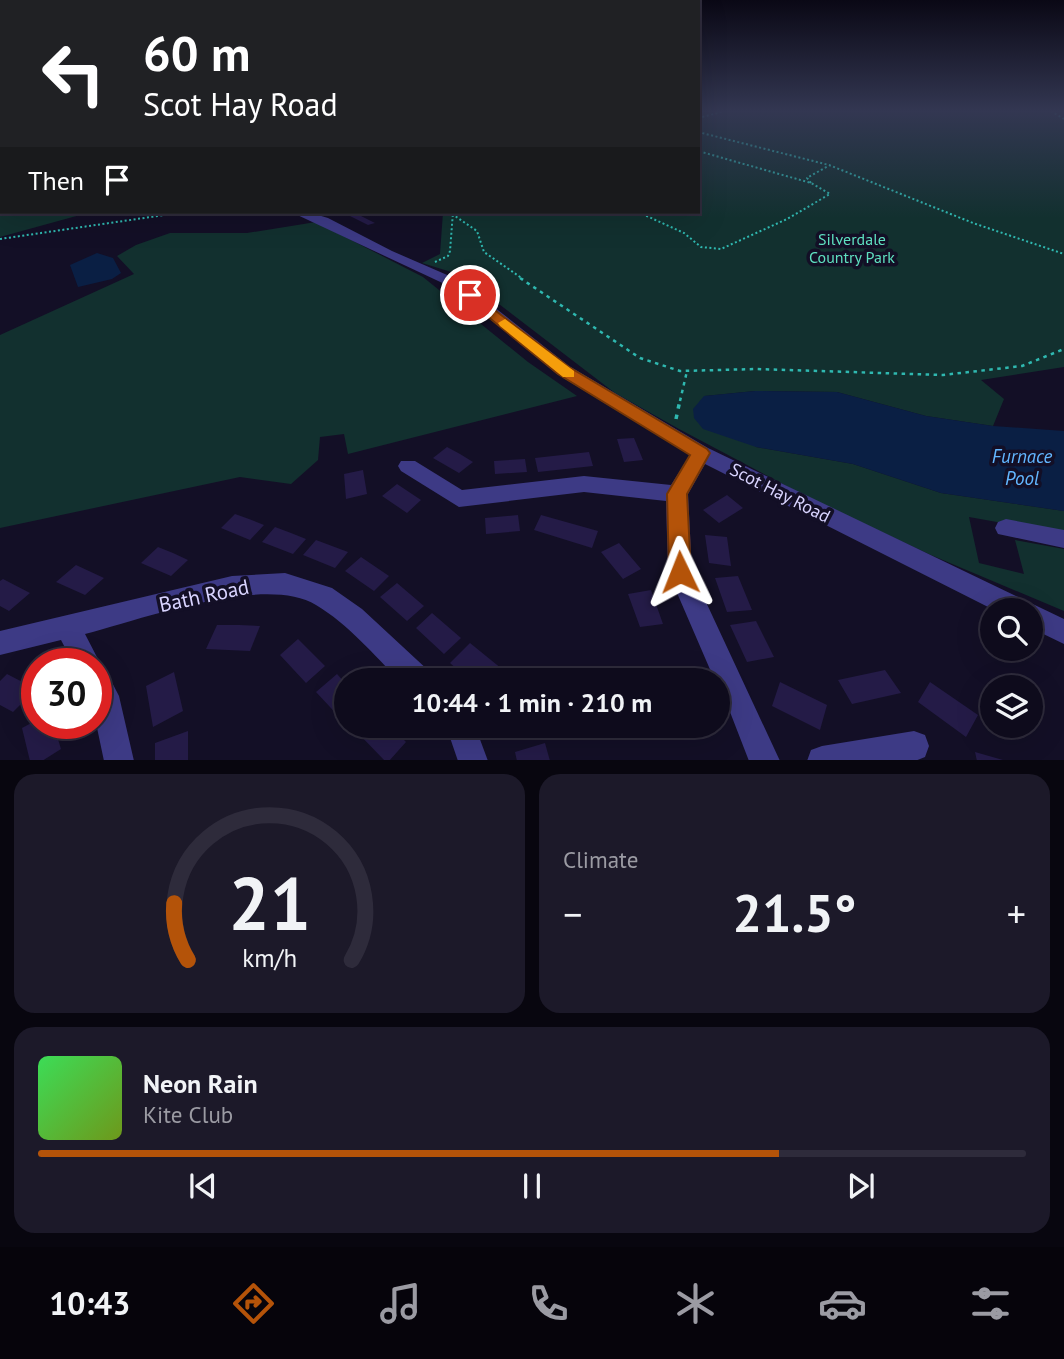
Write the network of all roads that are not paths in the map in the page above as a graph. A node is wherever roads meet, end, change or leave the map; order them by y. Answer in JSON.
{"nodes":[{"id":1,"x":305,"y":214,"type":"edge"},
{"id":2,"x":701,"y":453,"type":"junction"},
{"id":3,"x":408,"y":466,"type":"dead end"},
{"id":4,"x":677,"y":494,"type":"junction"},
{"id":5,"x":1006,"y":528,"type":"dead end"},
{"id":6,"x":1064,"y":539,"type":"edge"},
{"id":7,"x":995,"y":598,"type":"edge"},
{"id":8,"x":1043,"y":622,"type":"edge"},
{"id":9,"x":68,"y":627,"type":"junction"},
{"id":10,"x":1064,"y":632,"type":"edge"},
{"id":11,"x":0,"y":643,"type":"edge"},
{"id":12,"x":79,"y":648,"type":"edge"},
{"id":13,"x":407,"y":668,"type":"edge"},
{"id":14,"x":112,"y":728,"type":"edge"},
{"id":15,"x":464,"y":738,"type":"edge"},
{"id":16,"x":914,"y":746,"type":"dead end"},
{"id":17,"x":119,"y":760,"type":"edge"},
{"id":18,"x":473,"y":760,"type":"edge"},
{"id":19,"x":765,"y":760,"type":"edge"},
{"id":20,"x":828,"y":760,"type":"edge"}],
"edges":[{"from":1,"to":2,"type":"street","name":"Scot Hay Road"},
{"from":2,"to":4,"type":"street"},
{"from":2,"to":7,"type":"street","name":"Scot Hay Road"},
{"from":3,"to":4,"type":"street"},
{"from":4,"to":19,"type":"street"},
{"from":5,"to":6,"type":"street"},
{"from":8,"to":10,"type":"street"},
{"from":9,"to":11,"type":"street","name":"Bath Road"},
{"from":9,"to":12,"type":"street"},
{"from":9,"to":13,"type":"street","name":"Bath Road"},
{"from":14,"to":17,"type":"street"},
{"from":15,"to":18,"type":"street"},
{"from":16,"to":20,"type":"street"}]}
